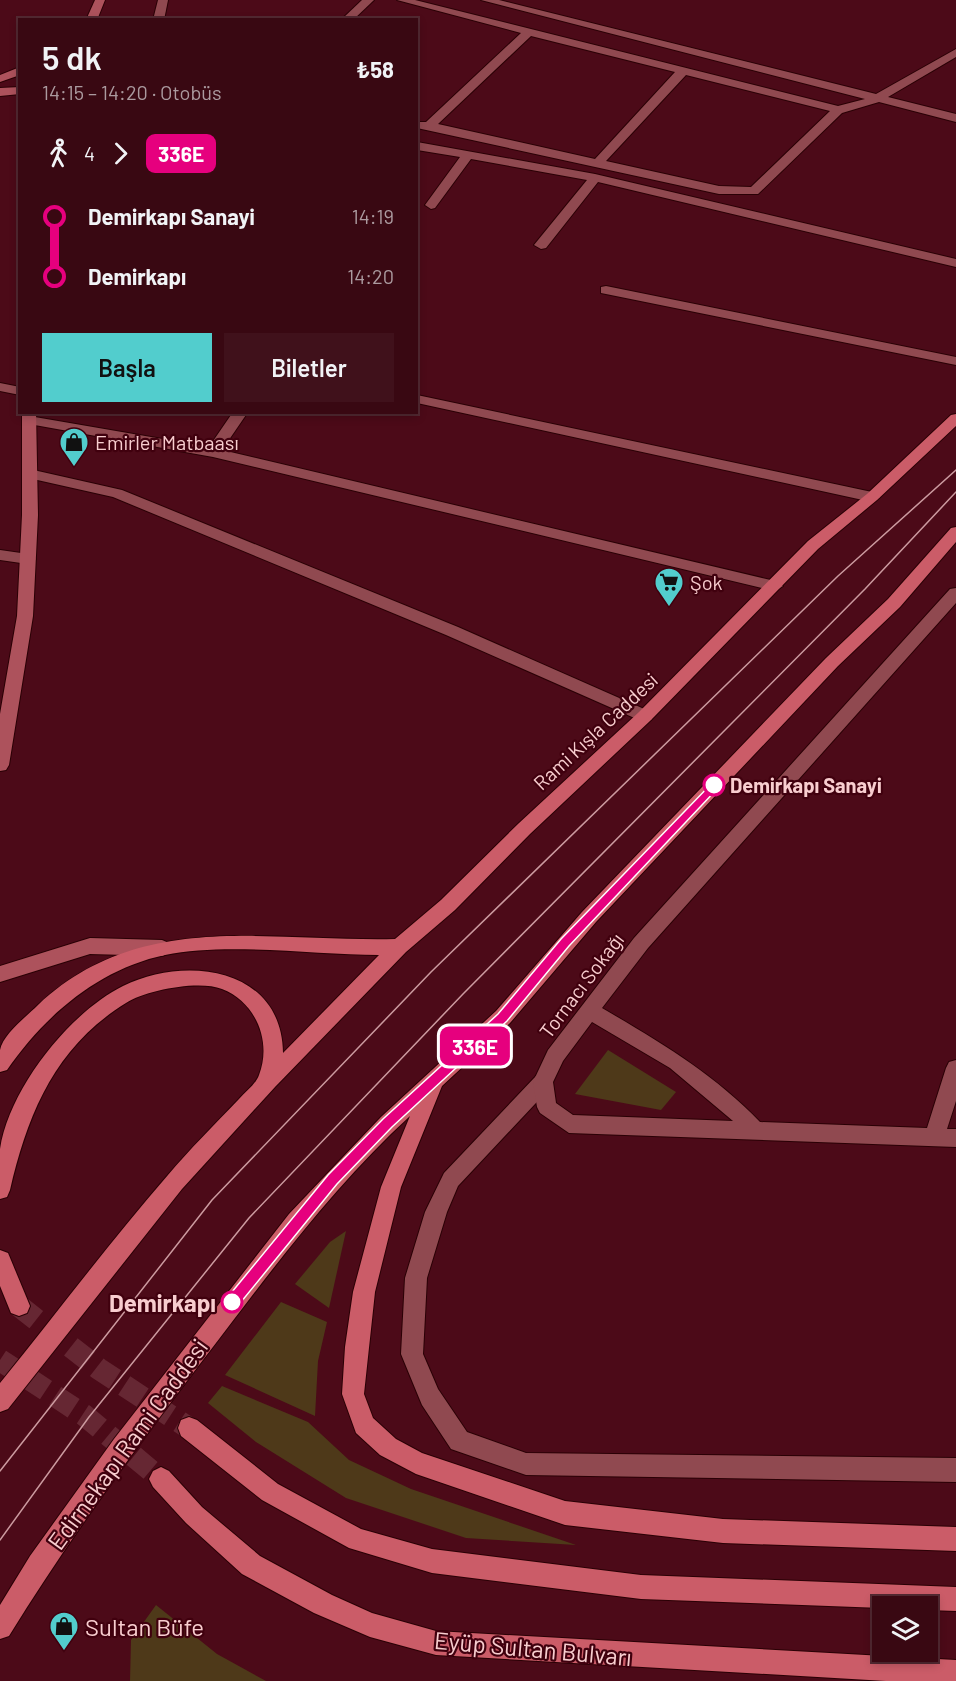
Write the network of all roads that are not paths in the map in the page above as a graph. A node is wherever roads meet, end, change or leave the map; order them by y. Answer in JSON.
{"nodes":[{"id":1,"x":100,"y":0,"type":"edge"},
{"id":2,"x":163,"y":0,"type":"edge"},
{"id":3,"x":369,"y":0,"type":"edge"},
{"id":4,"x":402,"y":0,"type":"edge"},
{"id":5,"x":486,"y":0,"type":"edge"},
{"id":6,"x":92,"y":18,"type":"edge"},
{"id":7,"x":158,"y":18,"type":"edge"},
{"id":8,"x":348,"y":18,"type":"edge"},
{"id":9,"x":529,"y":32,"type":"junction"},
{"id":10,"x":956,"y":52,"type":"edge"},
{"id":11,"x":18,"y":71,"type":"edge"},
{"id":12,"x":683,"y":71,"type":"junction"},
{"id":13,"x":0,"y":79,"type":"edge"},
{"id":14,"x":18,"y":90,"type":"edge"},
{"id":15,"x":0,"y":92,"type":"edge"},
{"id":16,"x":877,"y":99,"type":"junction"},
{"id":17,"x":838,"y":110,"type":"junction"},
{"id":18,"x":956,"y":118,"type":"edge"},
{"id":19,"x":423,"y":125,"type":"edge"},
{"id":20,"x":418,"y":147,"type":"edge"},
{"id":21,"x":468,"y":156,"type":"junction"},
{"id":22,"x":598,"y":163,"type":"junction"},
{"id":23,"x":595,"y":177,"type":"junction"},
{"id":24,"x":431,"y":205,"type":"dead end"},
{"id":25,"x":541,"y":245,"type":"dead end"},
{"id":26,"x":956,"y":263,"type":"edge"},
{"id":27,"x":606,"y":290,"type":"dead end"},
{"id":28,"x":956,"y":361,"type":"edge"},
{"id":29,"x":0,"y":387,"type":"edge"},
{"id":30,"x":18,"y":391,"type":"edge"},
{"id":31,"x":418,"y":399,"type":"edge"},
{"id":32,"x":240,"y":414,"type":"edge"},
{"id":33,"x":29,"y":416,"type":"edge"},
{"id":34,"x":956,"y":418,"type":"edge"},
{"id":35,"x":213,"y":452,"type":"junction"},
{"id":36,"x":29,"y":474,"type":"junction"},
{"id":37,"x":872,"y":497,"type":"junction"},
{"id":38,"x":956,"y":532,"type":"edge"},
{"id":39,"x":0,"y":555,"type":"edge"},
{"id":40,"x":28,"y":559,"type":"junction"},
{"id":41,"x":775,"y":586,"type":"junction"},
{"id":42,"x":956,"y":593,"type":"edge"},
{"id":43,"x":645,"y":716,"type":"junction"},
{"id":44,"x":0,"y":765,"type":"edge"},
{"id":45,"x":399,"y":947,"type":"junction"},
{"id":46,"x":162,"y":948,"type":"junction"},
{"id":47,"x":0,"y":974,"type":"edge"},
{"id":48,"x":589,"y":1010,"type":"junction"},
{"id":49,"x":0,"y":1064,"type":"edge"},
{"id":50,"x":956,"y":1068,"type":"edge"},
{"id":51,"x":268,"y":1081,"type":"junction"},
{"id":52,"x":543,"y":1082,"type":"junction"},
{"id":53,"x":433,"y":1083,"type":"junction"},
{"id":54,"x":753,"y":1128,"type":"junction"},
{"id":55,"x":935,"y":1136,"type":"junction"},
{"id":56,"x":956,"y":1138,"type":"edge"},
{"id":57,"x":0,"y":1190,"type":"edge"},
{"id":58,"x":0,"y":1260,"type":"edge"},
{"id":59,"x":9,"y":1304,"type":"tunnel mouth"},
{"id":60,"x":0,"y":1401,"type":"edge"},
{"id":61,"x":189,"y":1428,"type":"tunnel mouth"},
{"id":62,"x":956,"y":1470,"type":"edge"},
{"id":63,"x":161,"y":1479,"type":"tunnel mouth"},
{"id":64,"x":956,"y":1539,"type":"edge"},
{"id":65,"x":956,"y":1599,"type":"edge"},
{"id":66,"x":0,"y":1627,"type":"edge"},
{"id":67,"x":956,"y":1672,"type":"edge"}],
"edges":[{"from":1,"to":6,"type":"street"},
{"from":2,"to":7,"type":"street"},
{"from":3,"to":8,"type":"street"},
{"from":4,"to":9,"type":"street"},
{"from":5,"to":16,"type":"street"},
{"from":9,"to":12,"type":"street"},
{"from":9,"to":19,"type":"street"},
{"from":10,"to":16,"type":"street"},
{"from":11,"to":13,"type":"street"},
{"from":12,"to":17,"type":"street"},
{"from":12,"to":22,"type":"street"},
{"from":14,"to":15,"type":"street"},
{"from":16,"to":17,"type":"street"},
{"from":16,"to":18,"type":"street"},
{"from":17,"to":22,"type":"street"},
{"from":19,"to":22,"type":"street"},
{"from":20,"to":21,"type":"street"},
{"from":21,"to":23,"type":"street"},
{"from":21,"to":24,"type":"street"},
{"from":23,"to":25,"type":"street"},
{"from":23,"to":26,"type":"street"},
{"from":27,"to":28,"type":"street"},
{"from":29,"to":30,"type":"street"},
{"from":31,"to":37,"type":"street"},
{"from":32,"to":35,"type":"street"},
{"from":33,"to":35,"type":"street"},
{"from":33,"to":36,"type":"street"},
{"from":34,"to":37,"type":"main road","name":"Rami Kışla Caddesi"},
{"from":35,"to":41,"type":"street"},
{"from":36,"to":40,"type":"street"},
{"from":36,"to":43,"type":"street"},
{"from":37,"to":41,"type":"main road","name":"Rami Kışla Caddesi"},
{"from":38,"to":53,"type":"main road"},
{"from":39,"to":40,"type":"street"},
{"from":40,"to":44,"type":"street"},
{"from":41,"to":43,"type":"main road","name":"Rami Kışla Caddesi"},
{"from":42,"to":48,"type":"street","name":"Tornacı Sokağı"},
{"from":43,"to":45,"type":"main road","name":"Rami Kışla Caddesi"},
{"from":45,"to":46,"type":"main road"},
{"from":45,"to":51,"type":"main road","name":"Rami Kışla Caddesi"},
{"from":46,"to":47,"type":"street"},
{"from":46,"to":49,"type":"main road"},
{"from":48,"to":52,"type":"street","name":"Tornacı Sokağı"},
{"from":48,"to":54,"type":"street"},
{"from":50,"to":55,"type":"street"},
{"from":51,"to":57,"type":"main road"},
{"from":51,"to":60,"type":"main road"},
{"from":52,"to":54,"type":"street"},
{"from":52,"to":62,"type":"street","name":"Tornacı Sokağı"},
{"from":53,"to":64,"type":"main road"},
{"from":53,"to":66,"type":"main road","name":"Edirnekapı Rami Caddesi"},
{"from":54,"to":55,"type":"street"},
{"from":55,"to":56,"type":"street"},
{"from":58,"to":59,"type":"main road"},
{"from":61,"to":65,"type":"main road"},
{"from":63,"to":67,"type":"main road","name":"Eyüp Sultan Bulvarı"}]}
